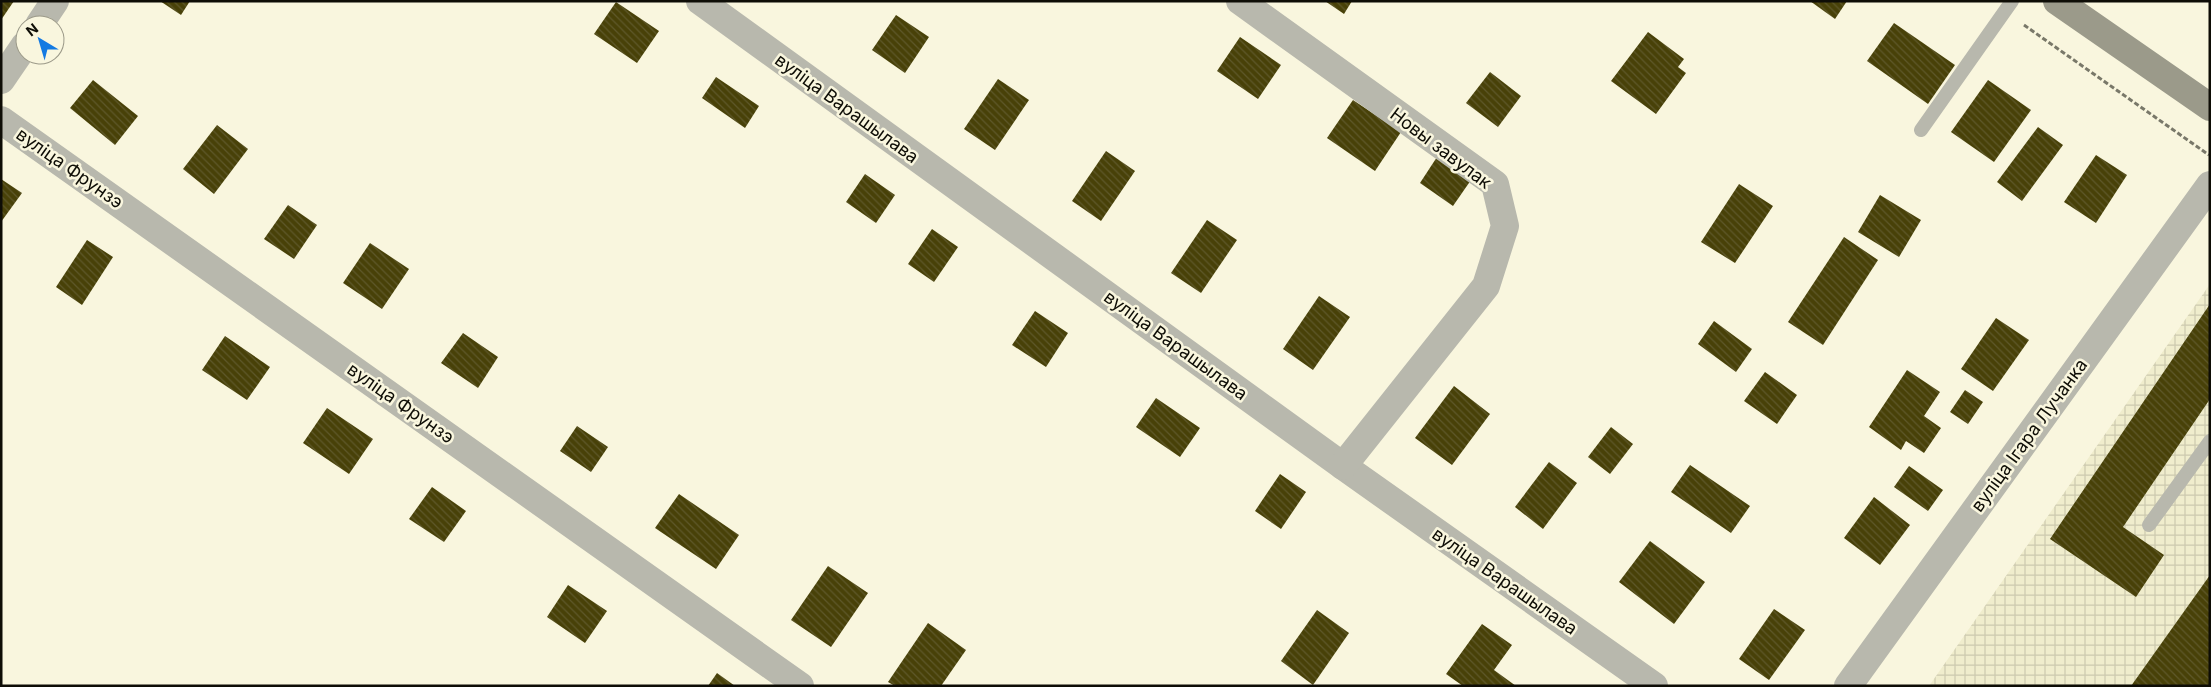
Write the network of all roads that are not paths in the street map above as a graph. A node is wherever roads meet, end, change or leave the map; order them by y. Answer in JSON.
{"nodes":[{"id":1,"x":55,"y":1,"type":"edge"},
{"id":2,"x":700,"y":1,"type":"edge"},
{"id":3,"x":1240,"y":1,"type":"edge"},
{"id":4,"x":2058,"y":1,"type":"edge"},
{"id":5,"x":2008,"y":6,"type":"edge"},
{"id":6,"x":46,"y":15,"type":"edge"},
{"id":7,"x":15,"y":60,"type":"edge"},
{"id":8,"x":1,"y":80,"type":"edge"},
{"id":9,"x":2210,"y":107,"type":"edge"},
{"id":10,"x":1,"y":120,"type":"edge"},
{"id":11,"x":1921,"y":130,"type":"dead end"},
{"id":12,"x":2210,"y":185,"type":"edge"},
{"id":13,"x":2210,"y":441,"type":"edge"},
{"id":14,"x":1343,"y":466,"type":"junction"},
{"id":15,"x":2149,"y":525,"type":"dead end"},
{"id":16,"x":800,"y":686,"type":"edge"},
{"id":17,"x":1654,"y":686,"type":"edge"},
{"id":18,"x":1848,"y":686,"type":"edge"}],
"edges":[{"from":1,"to":6,"type":"street"},
{"from":2,"to":14,"type":"street","name":"вуліца Варашылава"},
{"from":3,"to":14,"type":"street","name":"Новы завулак"},
{"from":4,"to":9,"type":"main road"},
{"from":5,"to":11,"type":"lane"},
{"from":7,"to":8,"type":"street"},
{"from":10,"to":16,"type":"street","name":"вуліца Фрунзэ"},
{"from":12,"to":18,"type":"street","name":"вуліца Ігара Лучанка"},
{"from":13,"to":15,"type":"lane"},
{"from":14,"to":17,"type":"street","name":"вуліца Варашылава"}]}
